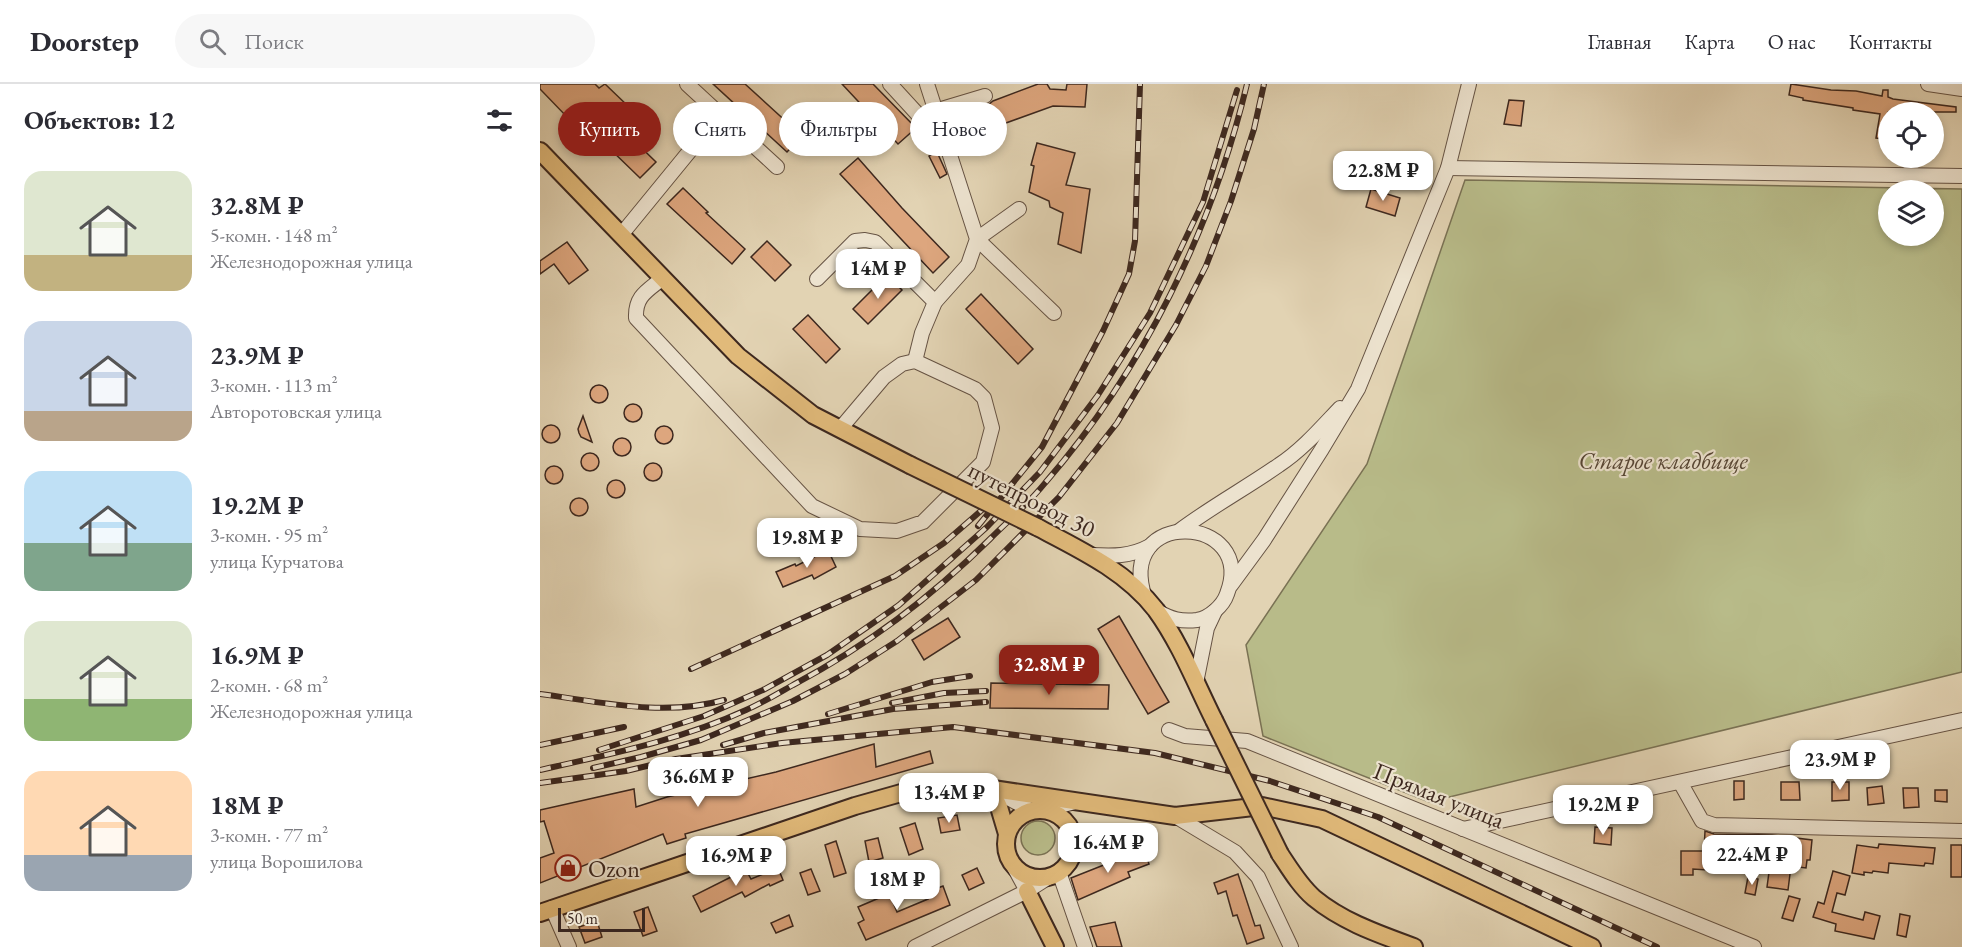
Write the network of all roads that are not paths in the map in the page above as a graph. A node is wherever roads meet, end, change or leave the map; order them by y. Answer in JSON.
{"nodes":[{"id":1,"x":687,"y":84,"type":"edge"},
{"id":2,"x":890,"y":84,"type":"edge"},
{"id":3,"x":927,"y":84,"type":"edge"},
{"id":4,"x":1470,"y":84,"type":"edge"},
{"id":5,"x":1928,"y":84,"type":"edge"},
{"id":6,"x":1962,"y":89,"type":"edge"},
{"id":7,"x":985,"y":96,"type":"dead end"},
{"id":8,"x":707,"y":102,"type":"edge"},
{"id":9,"x":932,"y":102,"type":"edge"},
{"id":10,"x":965,"y":102,"type":"edge"},
{"id":11,"x":910,"y":106,"type":"edge"},
{"id":12,"x":540,"y":151,"type":"edge"},
{"id":13,"x":686,"y":156,"type":"edge"},
{"id":14,"x":765,"y":156,"type":"edge"},
{"id":15,"x":950,"y":156,"type":"edge"},
{"id":16,"x":777,"y":167,"type":"dead end"},
{"id":17,"x":1448,"y":168,"type":"junction"},
{"id":18,"x":1962,"y":176,"type":"edge"},
{"id":19,"x":1019,"y":209,"type":"dead end"},
{"id":20,"x":621,"y":235,"type":"junction"},
{"id":21,"x":977,"y":238,"type":"junction"},
{"id":22,"x":663,"y":278,"type":"junction"},
{"id":23,"x":818,"y":279,"type":"dead end"},
{"id":24,"x":935,"y":302,"type":"junction"},
{"id":25,"x":1054,"y":313,"type":"dead end"},
{"id":26,"x":915,"y":361,"type":"junction"},
{"id":27,"x":1358,"y":389,"type":"junction"},
{"id":28,"x":840,"y":429,"type":"junction"},
{"id":29,"x":1179,"y":531,"type":"junction"},
{"id":30,"x":1152,"y":545,"type":"junction"},
{"id":31,"x":1090,"y":555,"type":"junction"},
{"id":32,"x":1231,"y":585,"type":"junction"},
{"id":33,"x":1151,"y":605,"type":"junction"},
{"id":34,"x":1215,"y":611,"type":"junction"},
{"id":35,"x":1196,"y":682,"type":"junction"},
{"id":36,"x":1962,"y":720,"type":"edge"},
{"id":37,"x":1169,"y":730,"type":"dead end"},
{"id":38,"x":1680,"y":782,"type":"junction"},
{"id":39,"x":990,"y":788,"type":"junction"},
{"id":40,"x":1077,"y":802,"type":"junction"},
{"id":41,"x":1038,"y":810,"type":"junction"},
{"id":42,"x":1175,"y":816,"type":"junction"},
{"id":43,"x":1463,"y":829,"type":"junction"},
{"id":44,"x":1962,"y":831,"type":"edge"},
{"id":45,"x":1008,"y":834,"type":"junction"},
{"id":46,"x":1009,"y":858,"type":"junction"},
{"id":47,"x":1054,"y":874,"type":"junction"},
{"id":48,"x":1027,"y":891,"type":"junction"},
{"id":49,"x":546,"y":911,"type":"edge"},
{"id":50,"x":569,"y":947,"type":"edge"},
{"id":51,"x":915,"y":947,"type":"edge"},
{"id":52,"x":1055,"y":947,"type":"edge"},
{"id":53,"x":1085,"y":947,"type":"edge"},
{"id":54,"x":1291,"y":947,"type":"edge"},
{"id":55,"x":1414,"y":947,"type":"edge"},
{"id":56,"x":1592,"y":947,"type":"edge"},
{"id":57,"x":1754,"y":947,"type":"edge"}],
"edges":[{"from":1,"to":8,"type":"street"},
{"from":2,"to":11,"type":"street"},
{"from":3,"to":9,"type":"street"},
{"from":4,"to":17,"type":"street"},
{"from":5,"to":6,"type":"street"},
{"from":7,"to":10,"type":"street"},
{"from":12,"to":20,"type":"main road","name":"путепровод 30"},
{"from":13,"to":20,"type":"street"},
{"from":14,"to":16,"type":"street"},
{"from":15,"to":21,"type":"street"},
{"from":17,"to":18,"type":"street"},
{"from":17,"to":27,"type":"street"},
{"from":19,"to":21,"type":"street"},
{"from":20,"to":22,"type":"main road","name":"путепровод 30"},
{"from":21,"to":24,"type":"street"},
{"from":21,"to":25,"type":"street"},
{"from":22,"to":26,"type":"street"},
{"from":22,"to":28,"type":"main road","name":"путепровод 30"},
{"from":23,"to":24,"type":"street"},
{"from":24,"to":26,"type":"street"},
{"from":26,"to":28,"type":"street"},
{"from":27,"to":29,"type":"street"},
{"from":27,"to":32,"type":"street"},
{"from":28,"to":31,"type":"main road","name":"путепровод 30","bridge":true},
{"from":29,"to":30,"type":"street"},
{"from":29,"to":32,"type":"street"},
{"from":30,"to":31,"type":"street"},
{"from":30,"to":33,"type":"street"},
{"from":31,"to":33,"type":"main road","name":"путепровод 30"},
{"from":32,"to":34,"type":"street"},
{"from":33,"to":34,"type":"street"},
{"from":33,"to":35,"type":"main road","name":"путепровод 30"},
{"from":34,"to":35,"type":"street"},
{"from":35,"to":55,"type":"main road","name":"путепровод 30","bridge":true},
{"from":36,"to":38,"type":"street"},
{"from":37,"to":43,"type":"street","name":"Прямая улица"},
{"from":38,"to":43,"type":"street"},
{"from":38,"to":44,"type":"street"},
{"from":39,"to":40,"type":"main road"},
{"from":39,"to":41,"type":"street"},
{"from":39,"to":45,"type":"main road"},
{"from":39,"to":49,"type":"main road"},
{"from":40,"to":41,"type":"street"},
{"from":40,"to":42,"type":"main road"},
{"from":41,"to":45,"type":"main road"},
{"from":41,"to":47,"type":"main road"},
{"from":42,"to":54,"type":"street"},
{"from":42,"to":56,"type":"main road"},
{"from":43,"to":57,"type":"street","name":"Прямая улица"},
{"from":45,"to":46,"type":"main road"},
{"from":46,"to":47,"type":"main road"},
{"from":46,"to":48,"type":"street"},
{"from":47,"to":48,"type":"street"},
{"from":47,"to":53,"type":"street"},
{"from":48,"to":51,"type":"street"},
{"from":48,"to":52,"type":"main road"},
{"from":49,"to":50,"type":"street"}]}
